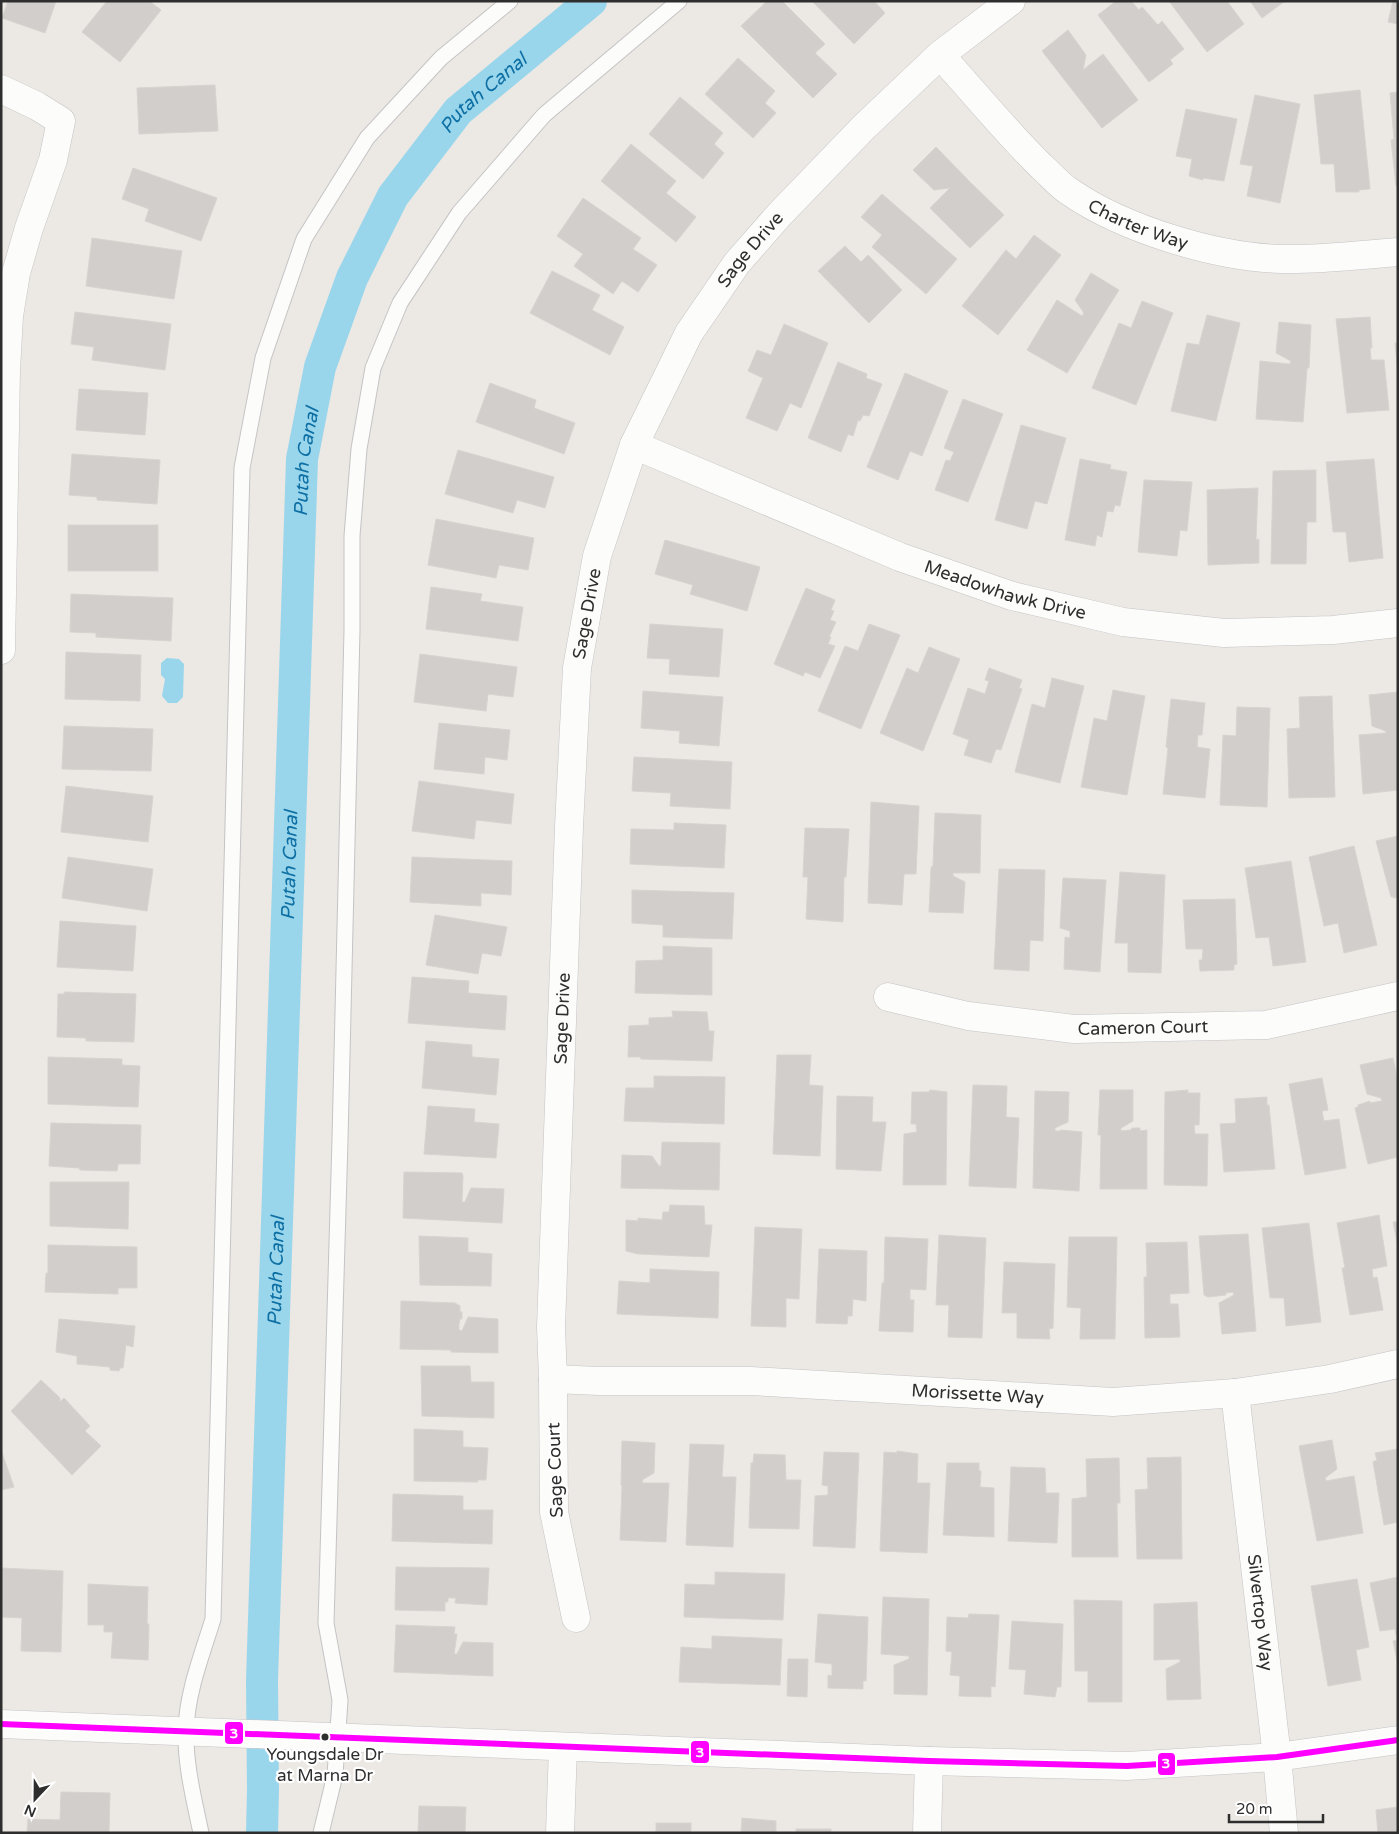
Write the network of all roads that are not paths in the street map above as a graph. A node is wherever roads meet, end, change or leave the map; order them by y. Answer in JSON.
{"nodes":[{"id":1,"x":510,"y":1,"type":"edge"},
{"id":2,"x":679,"y":1,"type":"edge"},
{"id":3,"x":1011,"y":1,"type":"edge"},
{"id":4,"x":940,"y":55,"type":"junction"},
{"id":5,"x":1,"y":88,"type":"edge"},
{"id":6,"x":1398,"y":252,"type":"edge"},
{"id":7,"x":634,"y":445,"type":"junction"},
{"id":8,"x":1398,"y":623,"type":"edge"},
{"id":9,"x":1,"y":650,"type":"edge"},
{"id":10,"x":1398,"y":996,"type":"edge"},
{"id":11,"x":888,"y":997,"type":"dead end"},
{"id":12,"x":1398,"y":1364,"type":"edge"},
{"id":13,"x":553,"y":1379,"type":"junction"},
{"id":14,"x":1235,"y":1393,"type":"junction"},
{"id":15,"x":576,"y":1618,"type":"dead end"},
{"id":16,"x":1,"y":1724,"type":"edge"},
{"id":17,"x":197,"y":1731,"type":"junction"},
{"id":18,"x":333,"y":1737,"type":"junction"},
{"id":19,"x":1398,"y":1740,"type":"edge"},
{"id":20,"x":563,"y":1747,"type":"junction"},
{"id":21,"x":1278,"y":1757,"type":"junction"},
{"id":22,"x":929,"y":1761,"type":"junction"},
{"id":23,"x":201,"y":1833,"type":"edge"},
{"id":24,"x":321,"y":1833,"type":"edge"},
{"id":25,"x":560,"y":1833,"type":"edge"},
{"id":26,"x":927,"y":1833,"type":"edge"},
{"id":27,"x":1284,"y":1833,"type":"edge"}],
"edges":[{"from":1,"to":17,"type":"lane"},
{"from":2,"to":18,"type":"lane"},
{"from":3,"to":4,"type":"street","name":"Sage Drive"},
{"from":4,"to":6,"type":"street","name":"Charter Way"},
{"from":4,"to":7,"type":"street","name":"Sage Drive"},
{"from":5,"to":9,"type":"street"},
{"from":7,"to":8,"type":"street","name":"Meadowhawk Drive"},
{"from":7,"to":13,"type":"street","name":"Sage Drive"},
{"from":10,"to":11,"type":"street","name":"Cameron Court"},
{"from":12,"to":14,"type":"street","name":"Morissette Way"},
{"from":13,"to":14,"type":"street","name":"Morissette Way"},
{"from":13,"to":15,"type":"street","name":"Sage Court"},
{"from":14,"to":21,"type":"street","name":"Silvertop Way"},
{"from":16,"to":17,"type":"street"},
{"from":17,"to":18,"type":"street"},
{"from":17,"to":23,"type":"lane"},
{"from":18,"to":20,"type":"street"},
{"from":18,"to":24,"type":"lane"},
{"from":19,"to":21,"type":"street"},
{"from":20,"to":22,"type":"street"},
{"from":20,"to":25,"type":"street"},
{"from":21,"to":22,"type":"street"},
{"from":21,"to":27,"type":"street","name":"Silvertop Way"},
{"from":22,"to":26,"type":"street"}]}
